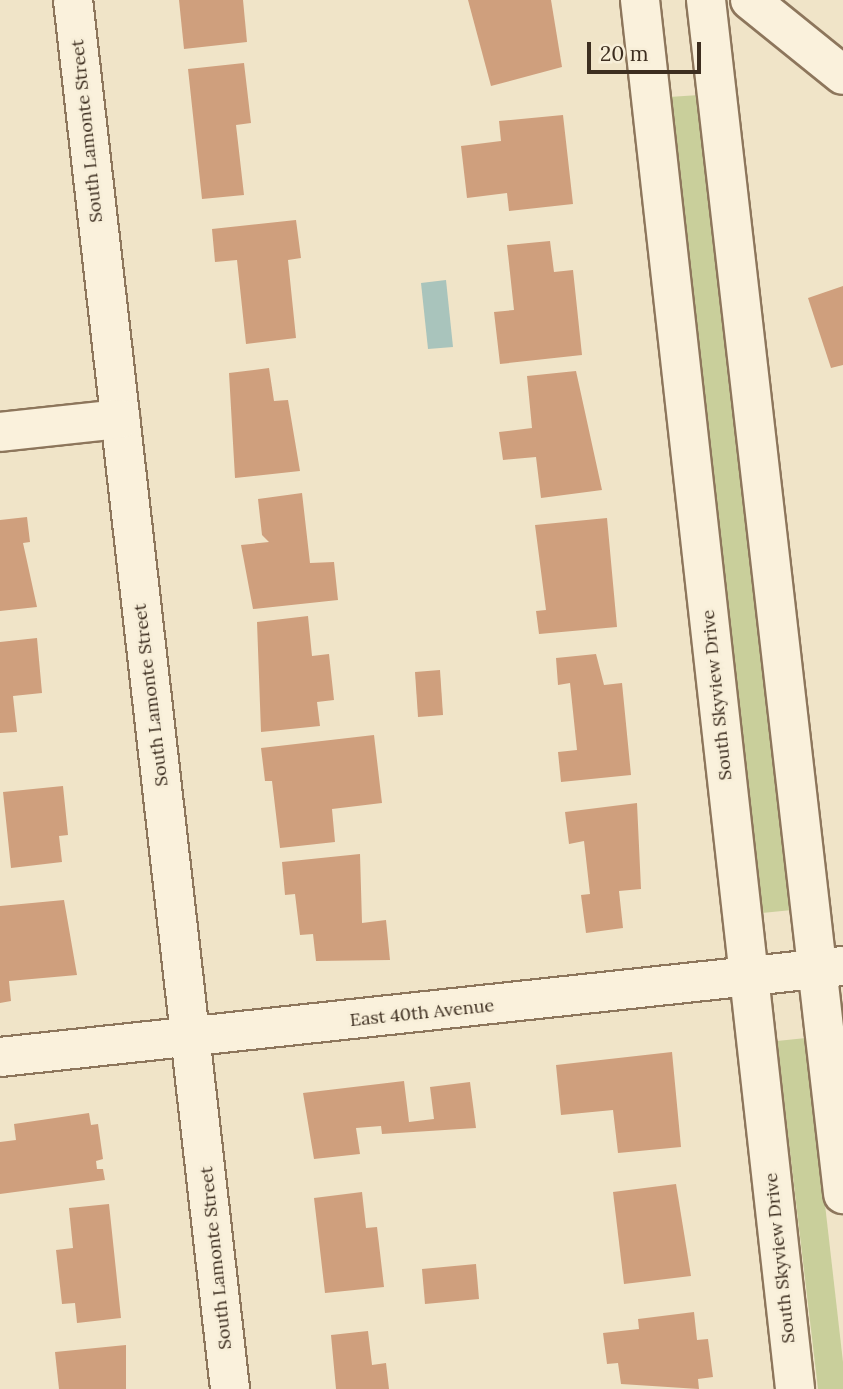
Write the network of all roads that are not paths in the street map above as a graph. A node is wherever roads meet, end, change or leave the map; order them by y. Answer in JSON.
{"nodes":[{"id":1,"x":73,"y":0,"type":"edge"},
{"id":2,"x":639,"y":0,"type":"edge"},
{"id":3,"x":706,"y":0,"type":"edge"},
{"id":4,"x":750,"y":0,"type":"edge"},
{"id":5,"x":843,"y":75,"type":"edge"},
{"id":6,"x":120,"y":419,"type":"junction"},
{"id":7,"x":0,"y":432,"type":"edge"},
{"id":8,"x":831,"y":967,"type":"edge"},
{"id":9,"x":749,"y":977,"type":"junction"},
{"id":10,"x":191,"y":1039,"type":"junction"},
{"id":11,"x":0,"y":1058,"type":"edge"},
{"id":12,"x":843,"y":1194,"type":"edge"},
{"id":13,"x":230,"y":1389,"type":"edge"},
{"id":14,"x":795,"y":1389,"type":"edge"}],
"edges":[{"from":1,"to":6,"type":"street","name":"South Lamonte Street"},
{"from":2,"to":9,"type":"street","name":"South Skyview Drive"},
{"from":3,"to":8,"type":"street"},
{"from":4,"to":5,"type":"street"},
{"from":6,"to":7,"type":"street"},
{"from":6,"to":10,"type":"street","name":"South Lamonte Street"},
{"from":8,"to":9,"type":"street","name":"East 40th Avenue"},
{"from":8,"to":12,"type":"street"},
{"from":9,"to":10,"type":"street","name":"East 40th Avenue"},
{"from":9,"to":14,"type":"street","name":"South Skyview Drive"},
{"from":10,"to":11,"type":"street","name":"East 40th Avenue"},
{"from":10,"to":13,"type":"street","name":"South Lamonte Street"}]}
